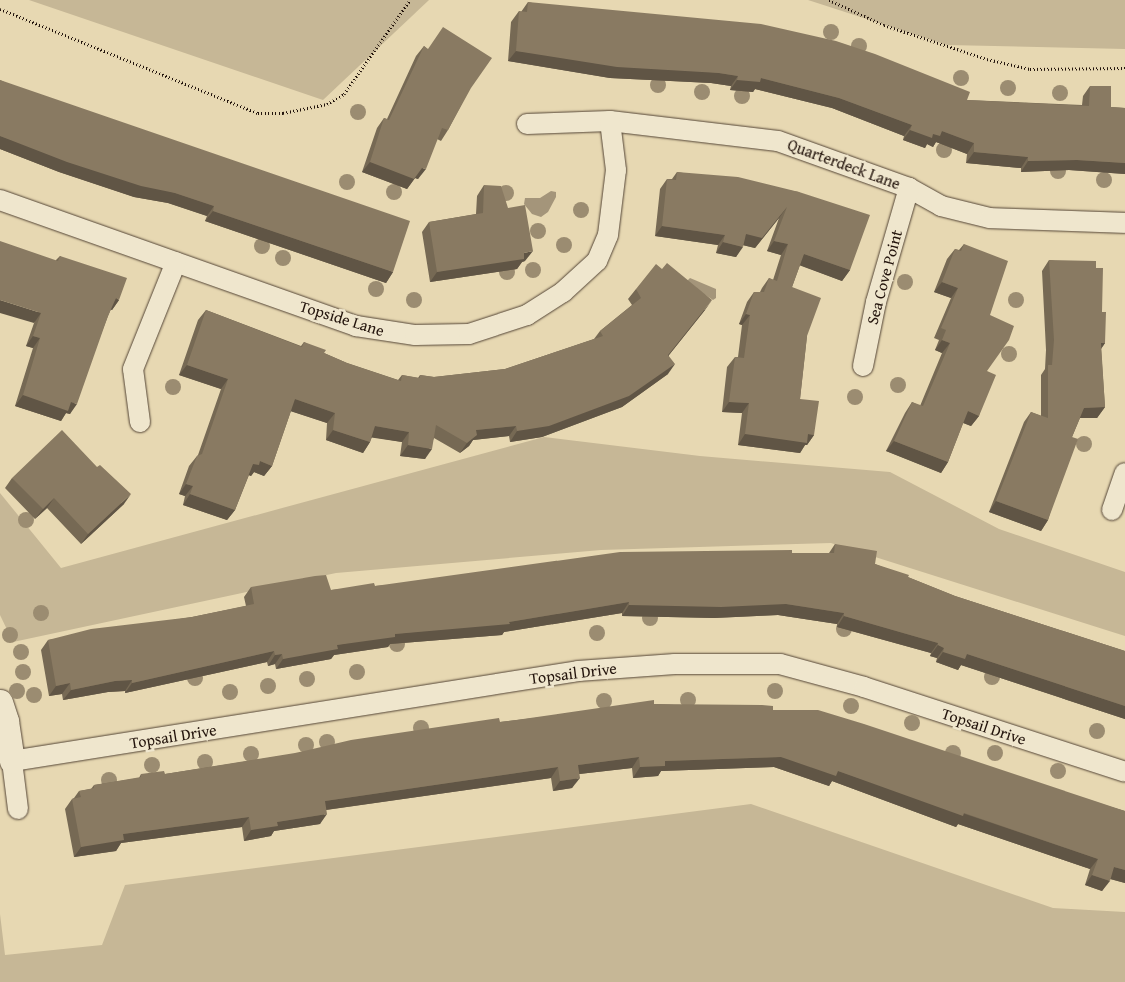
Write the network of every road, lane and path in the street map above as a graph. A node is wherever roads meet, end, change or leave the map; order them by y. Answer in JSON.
{"nodes":[{"id":1,"x":410,"y":0,"type":"edge"},
{"id":2,"x":829,"y":0,"type":"edge"},
{"id":3,"x":0,"y":9,"type":"edge"},
{"id":4,"x":1125,"y":68,"type":"edge"},
{"id":5,"x":610,"y":121,"type":"junction"},
{"id":6,"x":527,"y":124,"type":"dead end"},
{"id":7,"x":909,"y":188,"type":"junction"},
{"id":8,"x":0,"y":200,"type":"edge"},
{"id":9,"x":1125,"y":223,"type":"edge"},
{"id":10,"x":176,"y":262,"type":"junction"},
{"id":11,"x":863,"y":366,"type":"dead end"},
{"id":12,"x":140,"y":422,"type":"dead end"},
{"id":13,"x":1125,"y":473,"type":"edge"},
{"id":14,"x":1112,"y":510,"type":"dead end"},
{"id":15,"x":0,"y":702,"type":"edge"},
{"id":16,"x":12,"y":761,"type":"junction"},
{"id":17,"x":1125,"y":772,"type":"edge"},
{"id":18,"x":18,"y":809,"type":"dead end"}],
"edges":[{"from":1,"to":3,"type":"path"},
{"from":2,"to":4,"type":"path"},
{"from":5,"to":6,"type":"street","name":"Quarterdeck Lane"},
{"from":5,"to":7,"type":"street","name":"Quarterdeck Lane"},
{"from":5,"to":10,"type":"street","name":"Topside Lane"},
{"from":7,"to":9,"type":"street","name":"Quarterdeck Lane"},
{"from":7,"to":11,"type":"street","name":"Sea Cove Point"},
{"from":8,"to":10,"type":"street","name":"Topside Lane"},
{"from":10,"to":12,"type":"street"},
{"from":13,"to":14,"type":"street"},
{"from":15,"to":16,"type":"street"},
{"from":16,"to":17,"type":"street","name":"Topsail Drive"},
{"from":16,"to":18,"type":"street"}]}
